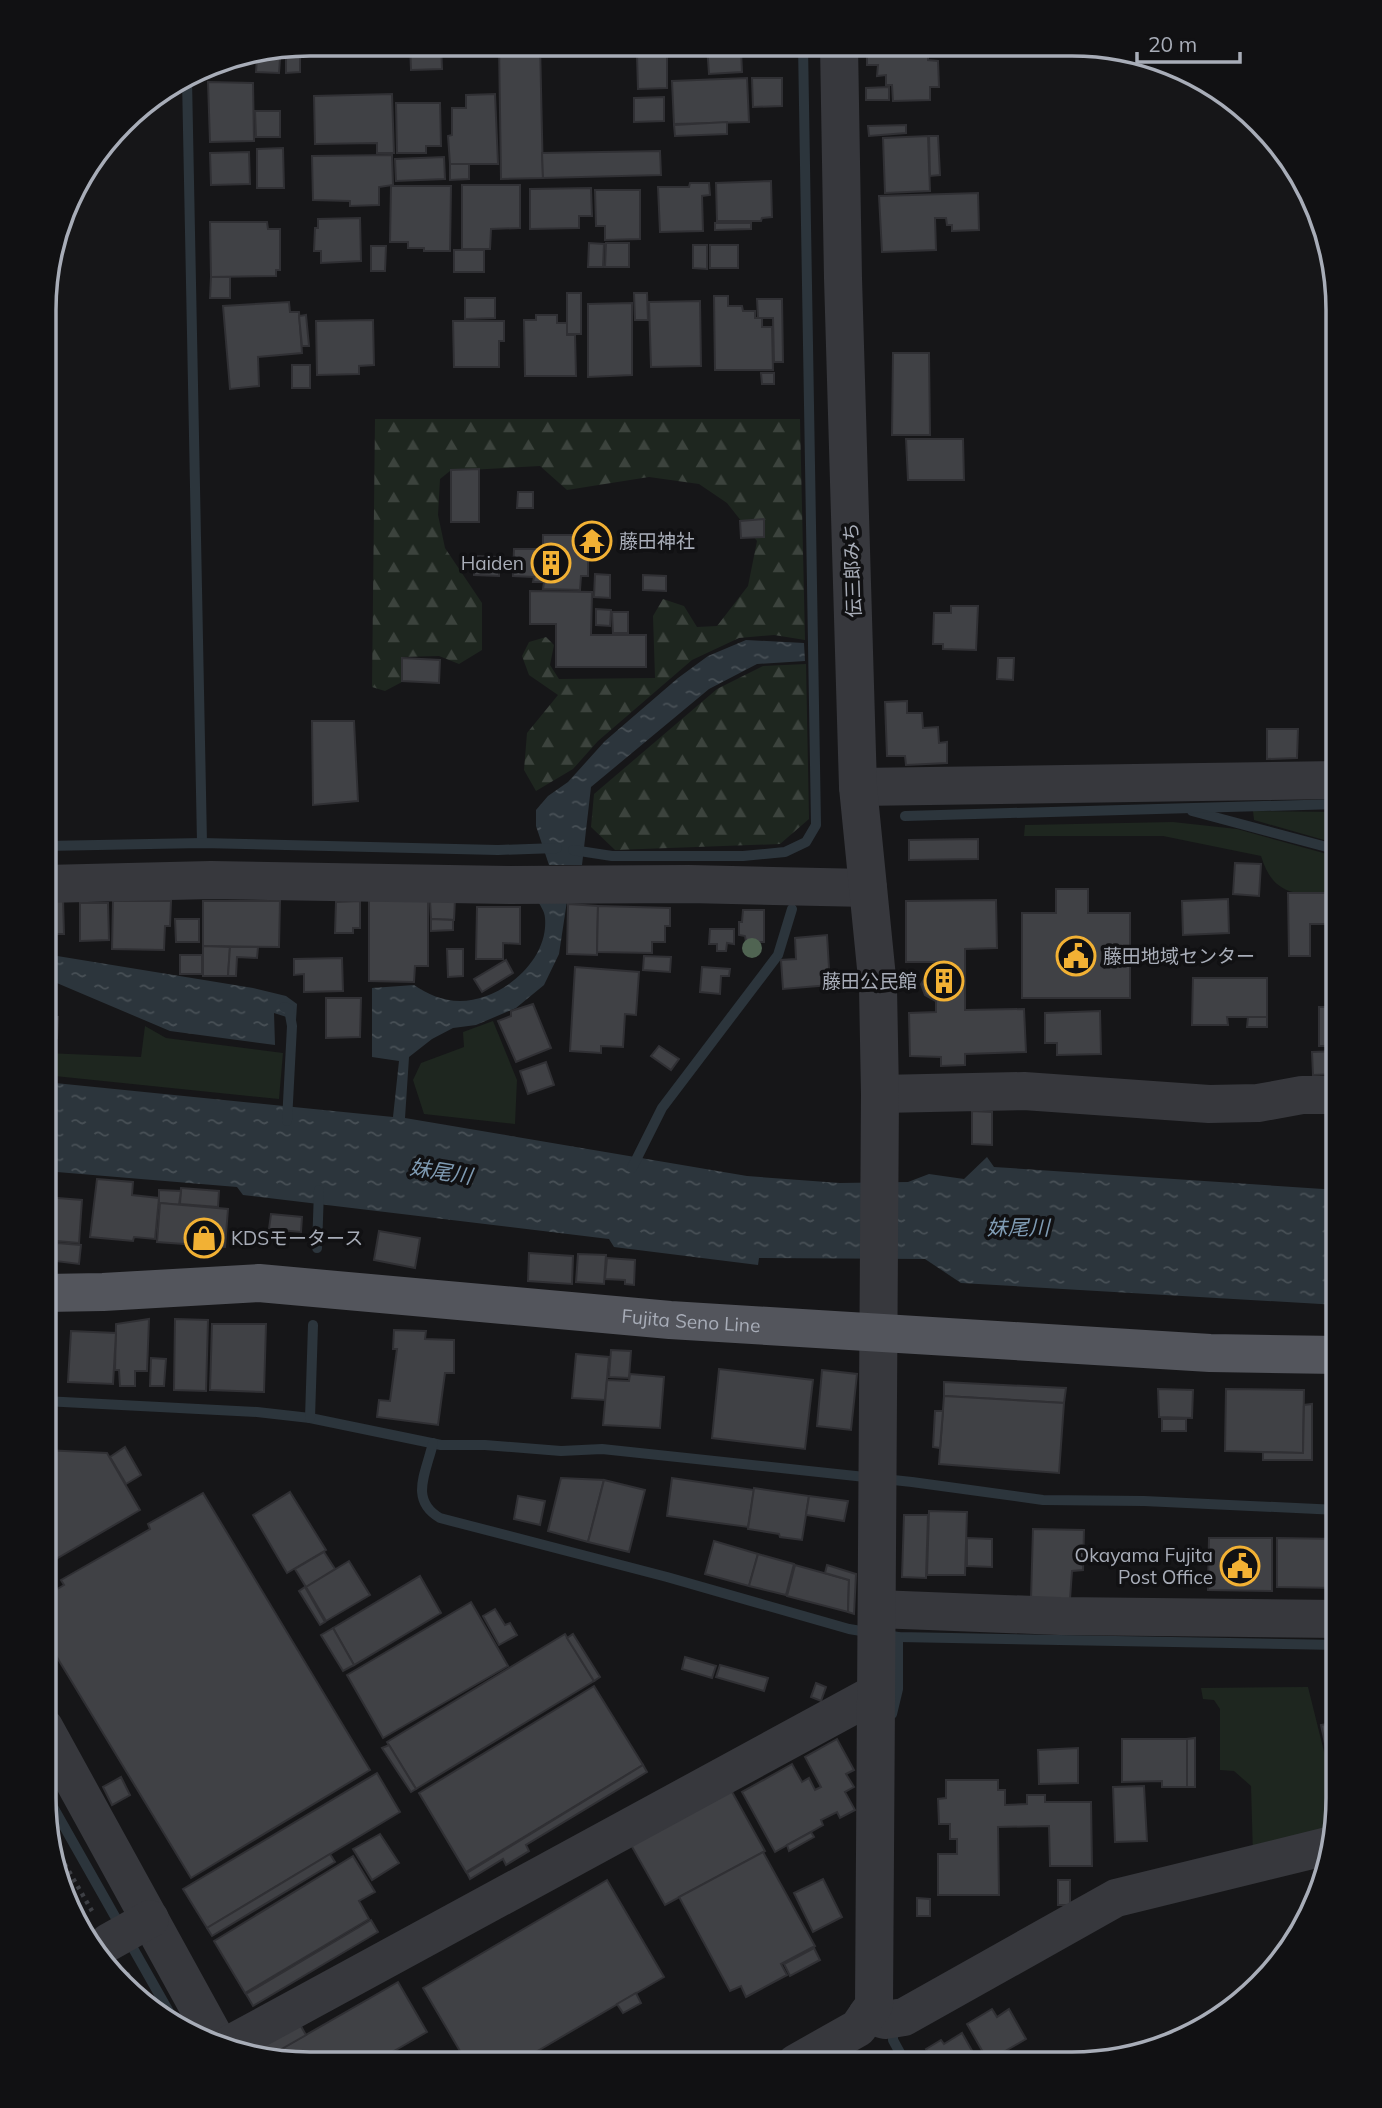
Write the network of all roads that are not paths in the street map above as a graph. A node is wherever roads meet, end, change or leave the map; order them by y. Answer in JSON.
{"nodes":[{"id":1,"x":839,"y":56,"type":"edge"},
{"id":2,"x":1326,"y":780,"type":"edge"},
{"id":3,"x":858,"y":787,"type":"junction"},
{"id":4,"x":56,"y":884,"type":"edge"},
{"id":5,"x":868,"y":888,"type":"junction"},
{"id":6,"x":880,"y":1094,"type":"junction"},
{"id":7,"x":1326,"y":1096,"type":"edge"},
{"id":8,"x":56,"y":1293,"type":"edge"},
{"id":9,"x":877,"y":1334,"type":"junction"},
{"id":10,"x":1326,"y":1355,"type":"edge"},
{"id":11,"x":1326,"y":1619,"type":"edge"},
{"id":12,"x":877,"y":1626,"type":"junction"},
{"id":13,"x":876,"y":1693,"type":"junction"},
{"id":14,"x":56,"y":1778,"type":"edge"},
{"id":15,"x":1321,"y":1847,"type":"edge"},
{"id":16,"x":885,"y":2017,"type":"junction"},
{"id":17,"x":208,"y":2031,"type":"edge"},
{"id":18,"x":235,"y":2041,"type":"edge"},
{"id":19,"x":815,"y":2052,"type":"edge"}],
"edges":[{"from":1,"to":3,"type":"street","name":"伝三郎みち"},
{"from":2,"to":3,"type":"street"},
{"from":3,"to":5,"type":"street","name":"伝三郎みち"},
{"from":4,"to":5,"type":"street"},
{"from":5,"to":6,"type":"street","name":"伝三郎みち"},
{"from":6,"to":7,"type":"street"},
{"from":6,"to":9,"type":"street","name":"伝三郎みち"},
{"from":8,"to":9,"type":"main road","name":"Fujita Seno Line"},
{"from":9,"to":10,"type":"main road","name":"Fujita Seno Line"},
{"from":9,"to":12,"type":"street","name":"伝三郎みち"},
{"from":11,"to":12,"type":"street"},
{"from":12,"to":13,"type":"street","name":"伝三郎みち"},
{"from":13,"to":16,"type":"street","name":"伝三郎みち"},
{"from":13,"to":18,"type":"street"},
{"from":14,"to":17,"type":"street"},
{"from":15,"to":16,"type":"street"},
{"from":16,"to":19,"type":"street"}]}
